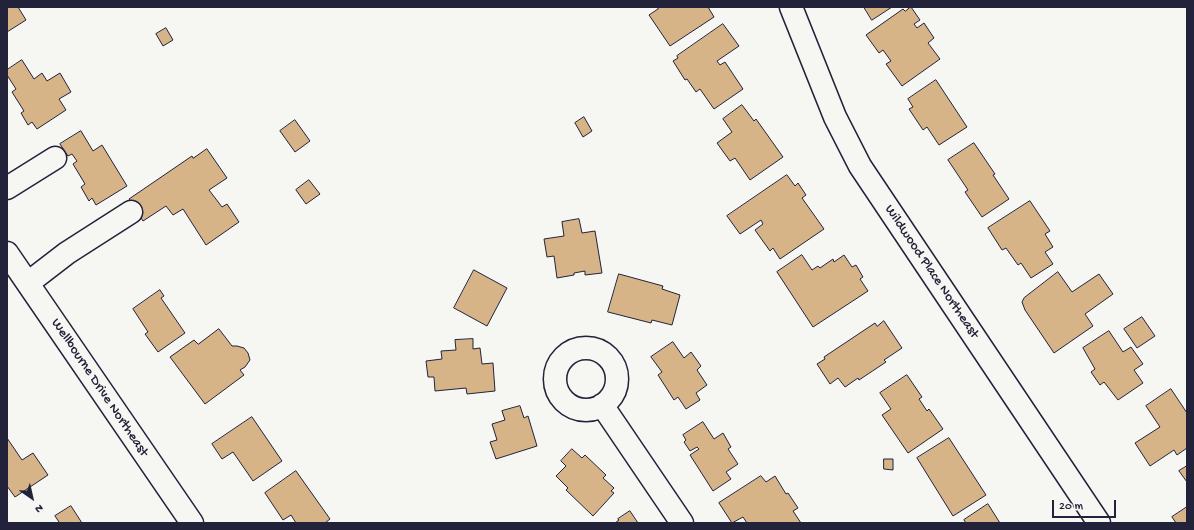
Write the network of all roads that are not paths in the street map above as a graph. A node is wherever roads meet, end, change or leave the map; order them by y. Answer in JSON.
{"nodes":[{"id":1,"x":791,"y":7,"type":"edge"},
{"id":2,"x":55,"y":158,"type":"dead end"},
{"id":3,"x":7,"y":188,"type":"edge"},
{"id":4,"x":131,"y":212,"type":"dead end"},
{"id":5,"x":7,"y":253,"type":"edge"},
{"id":6,"x":28,"y":283,"type":"junction"},
{"id":7,"x":602,"y":405,"type":"dead end"},
{"id":8,"x":192,"y":523,"type":"edge"},
{"id":9,"x":682,"y":523,"type":"edge"},
{"id":10,"x":1099,"y":523,"type":"edge"}],
"edges":[{"from":1,"to":10,"type":"street","name":"Wildwood Place Northeast"},
{"from":2,"to":3,"type":"street"},
{"from":4,"to":6,"type":"street"},
{"from":5,"to":6,"type":"street","name":"Wellbourne Drive Northeast"},
{"from":6,"to":8,"type":"street","name":"Wellbourne Drive Northeast"},
{"from":7,"to":9,"type":"street"}]}
